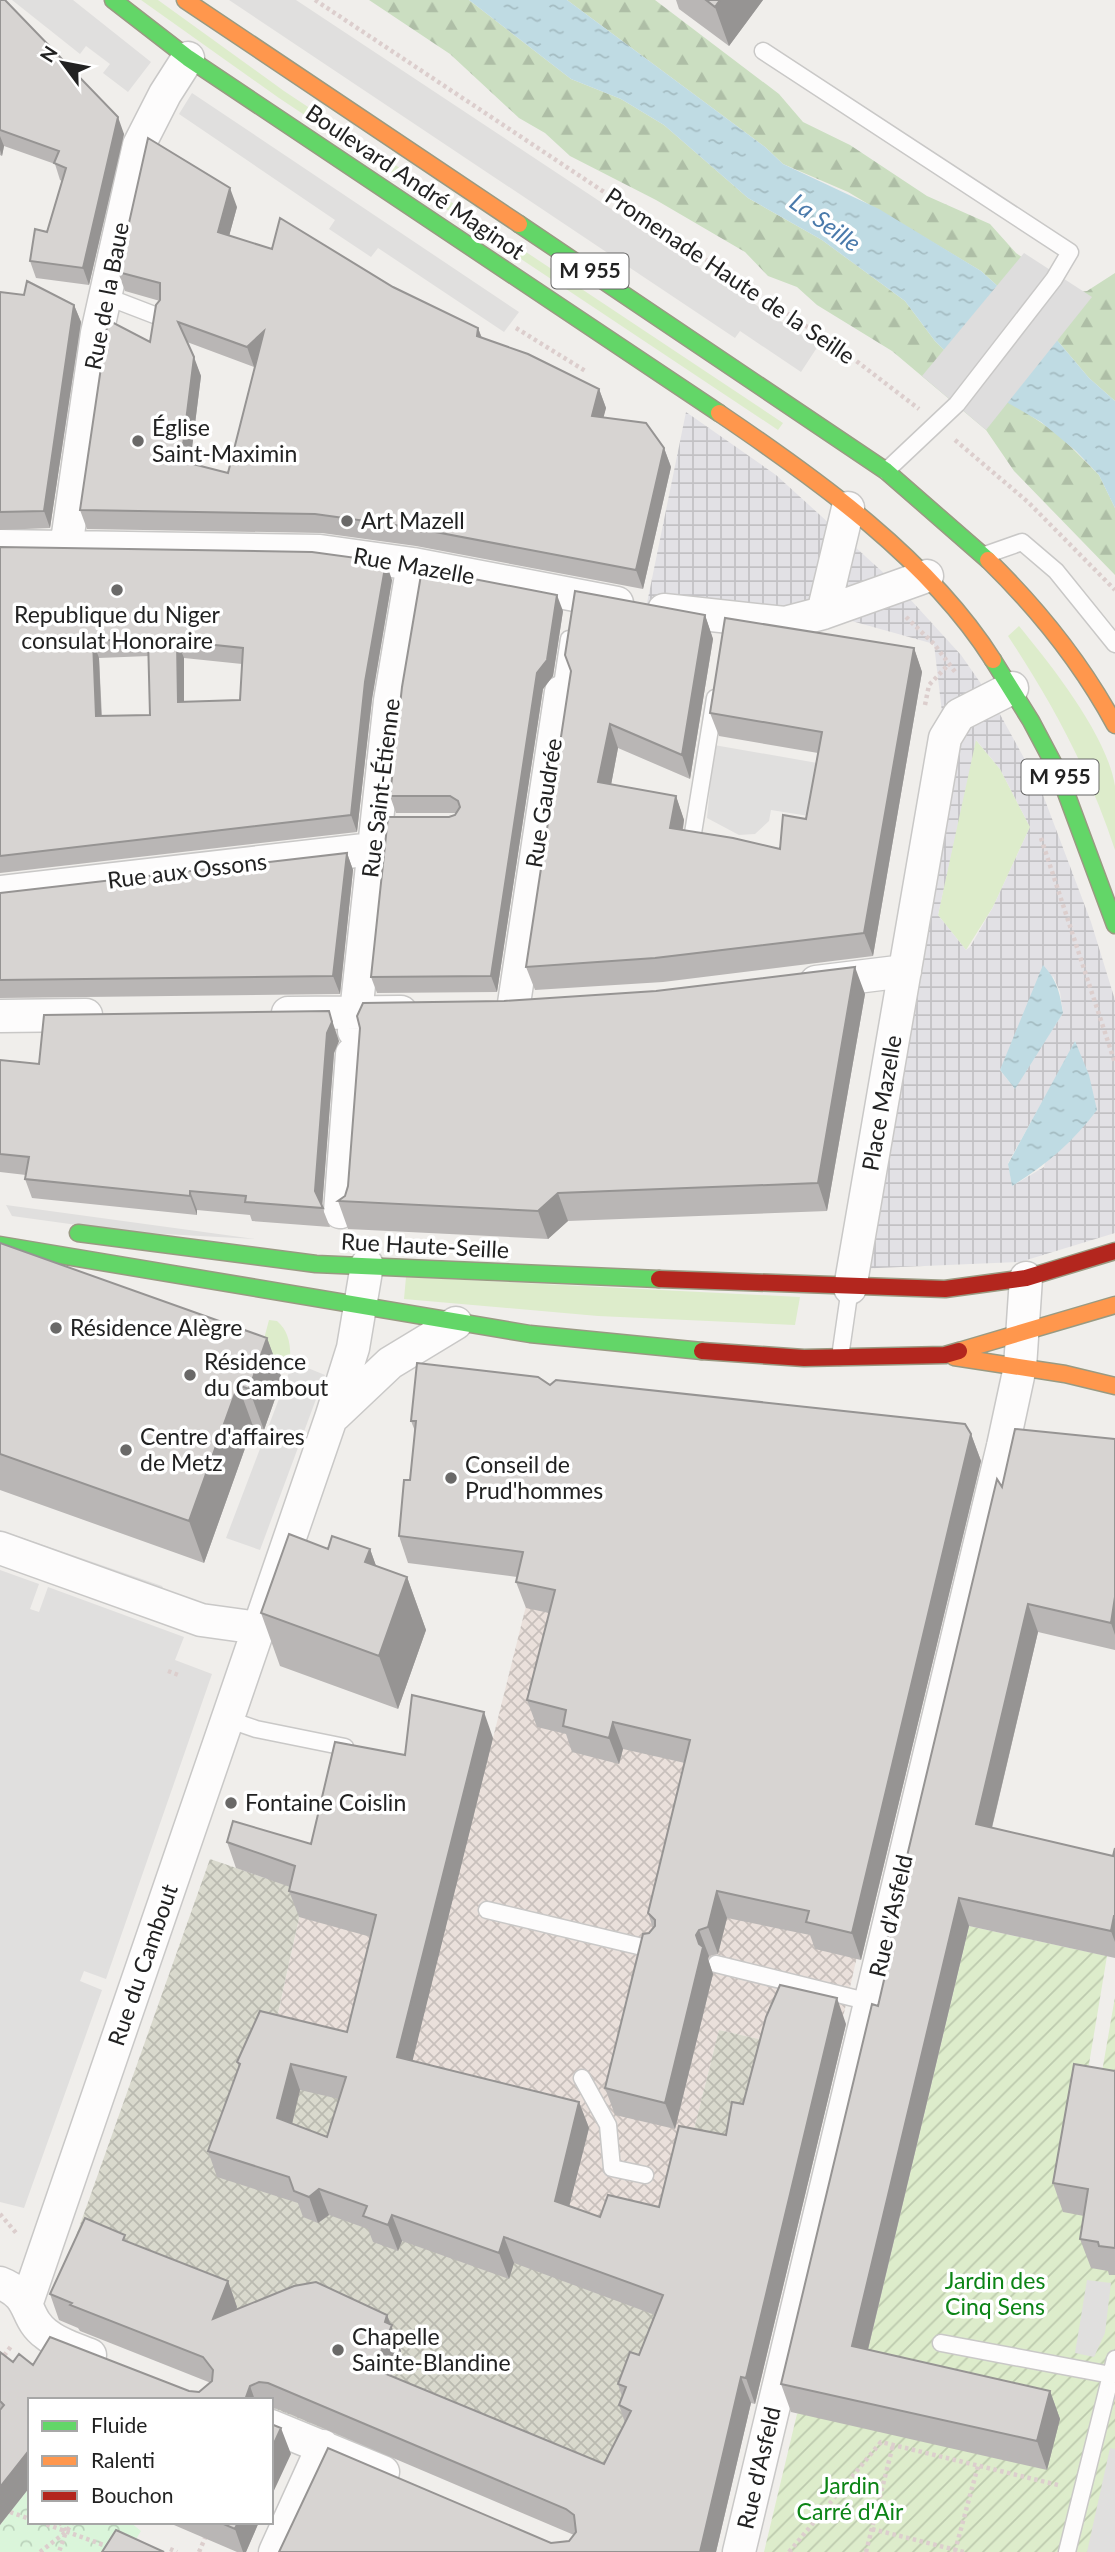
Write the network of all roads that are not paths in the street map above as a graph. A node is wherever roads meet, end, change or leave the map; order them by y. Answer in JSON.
{"nodes":[{"id":1,"x":113,"y":0,"type":"edge"},
{"id":2,"x":185,"y":0,"type":"edge"},
{"id":3,"x":763,"y":51,"type":"dead end"},
{"id":4,"x":188,"y":58,"type":"junction"},
{"id":5,"x":105,"y":296,"type":"junction"},
{"id":6,"x":157,"y":316,"type":"edge"},
{"id":7,"x":881,"y":476,"type":"junction"},
{"id":8,"x":853,"y":503,"type":"junction"},
{"id":9,"x":0,"y":546,"type":"edge"},
{"id":10,"x":66,"y":548,"type":"junction"},
{"id":11,"x":985,"y":555,"type":"junction"},
{"id":12,"x":962,"y":563,"type":"dead end"},
{"id":13,"x":413,"y":564,"type":"junction"},
{"id":14,"x":933,"y":574,"type":"junction"},
{"id":15,"x":574,"y":609,"type":"junction"},
{"id":16,"x":823,"y":613,"type":"junction"},
{"id":17,"x":1115,"y":644,"type":"edge"},
{"id":18,"x":718,"y":681,"type":"edge"},
{"id":19,"x":1012,"y":688,"type":"junction"},
{"id":20,"x":561,"y":692,"type":"joint"},
{"id":21,"x":1115,"y":725,"type":"edge"},
{"id":22,"x":380,"y":832,"type":"junction"},
{"id":23,"x":693,"y":833,"type":"edge"},
{"id":24,"x":0,"y":892,"type":"edge"},
{"id":25,"x":1115,"y":925,"type":"edge"},
{"id":26,"x":905,"y":971,"type":"junction"},
{"id":27,"x":783,"y":986,"type":"edge"},
{"id":28,"x":514,"y":1010,"type":"edge"},
{"id":29,"x":434,"y":1011,"type":"edge"},
{"id":30,"x":259,"y":1013,"type":"edge"},
{"id":31,"x":109,"y":1015,"type":"edge"},
{"id":32,"x":0,"y":1016,"type":"edge"},
{"id":33,"x":354,"y":1032,"type":"junction"},
{"id":34,"x":340,"y":1212,"type":"edge"},
{"id":35,"x":56,"y":1230,"type":"dead end"},
{"id":36,"x":0,"y":1245,"type":"edge"},
{"id":37,"x":1115,"y":1251,"type":"edge"},
{"id":38,"x":367,"y":1265,"type":"junction"},
{"id":39,"x":1026,"y":1278,"type":"junction"},
{"id":40,"x":850,"y":1288,"type":"junction"},
{"id":41,"x":1115,"y":1305,"type":"edge"},
{"id":42,"x":362,"y":1308,"type":"junction"},
{"id":43,"x":456,"y":1323,"type":"junction"},
{"id":44,"x":1022,"y":1332,"type":"junction"},
{"id":45,"x":945,"y":1355,"type":"junction"},
{"id":46,"x":840,"y":1357,"type":"junction"},
{"id":47,"x":1020,"y":1367,"type":"junction"},
{"id":48,"x":1115,"y":1386,"type":"edge"},
{"id":49,"x":331,"y":1418,"type":"junction"},
{"id":50,"x":0,"y":1548,"type":"edge"},
{"id":51,"x":259,"y":1628,"type":"junction"},
{"id":52,"x":227,"y":1719,"type":"junction"},
{"id":53,"x":345,"y":1747,"type":"edge"},
{"id":54,"x":487,"y":1910,"type":"dead end"},
{"id":55,"x":655,"y":1950,"type":"edge"},
{"id":56,"x":716,"y":1964,"type":"dead end"},
{"id":57,"x":870,"y":2002,"type":"junction"},
{"id":58,"x":582,"y":2078,"type":"dead end"},
{"id":59,"x":645,"y":2175,"type":"dead end"},
{"id":60,"x":0,"y":2283,"type":"edge"},
{"id":61,"x":27,"y":2302,"type":"junction"},
{"id":62,"x":941,"y":2343,"type":"dead end"},
{"id":63,"x":115,"y":2365,"type":"edge"},
{"id":64,"x":1113,"y":2367,"type":"edge"},
{"id":65,"x":1108,"y":2417,"type":"edge"},
{"id":66,"x":273,"y":2427,"type":"edge"},
{"id":67,"x":323,"y":2446,"type":"junction"},
{"id":68,"x":406,"y":2482,"type":"edge"},
{"id":69,"x":275,"y":2552,"type":"edge"},
{"id":70,"x":739,"y":2552,"type":"edge"},
{"id":71,"x":1067,"y":2552,"type":"edge"}],
"edges":[{"from":1,"to":4,"type":"main road","name":"Boulevard André Maginot","number":"M 955"},
{"from":2,"to":7,"type":"main road","name":"Boulevard André Maginot","number":"M 955"},
{"from":3,"to":7,"type":"lane"},
{"from":4,"to":5,"type":"street","name":"Rue de la Baue"},
{"from":4,"to":8,"type":"main road","name":"Boulevard André Maginot","number":"M 955"},
{"from":5,"to":6,"type":"lane"},
{"from":5,"to":10,"type":"street","name":"Rue de la Baue"},
{"from":7,"to":11,"type":"main road","name":"Boulevard André Maginot","number":"M 955"},
{"from":8,"to":14,"type":"main road","name":"Boulevard André Maginot","number":"M 955"},
{"from":8,"to":16,"type":"street"},
{"from":9,"to":10,"type":"street","name":"Rue Mazelle"},
{"from":10,"to":13,"type":"street","name":"Rue Mazelle"},
{"from":11,"to":12,"type":"main road"},
{"from":11,"to":17,"type":"lane"},
{"from":11,"to":21,"type":"main road","number":"M 955"},
{"from":13,"to":15,"type":"street","name":"Rue Mazelle"},
{"from":13,"to":22,"type":"street","name":"Rue Saint-Étienne"},
{"from":14,"to":16,"type":"street","name":"Rue Mazelle"},
{"from":14,"to":19,"type":"main road","number":"M 955"},
{"from":15,"to":16,"type":"street","name":"Rue Mazelle"},
{"from":15,"to":20,"type":"lane","name":"Rue Gaudrée"},
{"from":18,"to":23,"type":"lane"},
{"from":19,"to":25,"type":"main road","number":"M 955"},
{"from":19,"to":26,"type":"street","name":"Place Mazelle"},
{"from":20,"to":28,"type":"street","name":"Rue Gaudrée"},
{"from":22,"to":24,"type":"street","name":"Rue aux Ossons"},
{"from":22,"to":33,"type":"street","name":"Rue Saint-Étienne"},
{"from":26,"to":27,"type":"street"},
{"from":26,"to":40,"type":"street","name":"Place Mazelle"},
{"from":29,"to":33,"type":"street"},
{"from":30,"to":33,"type":"street"},
{"from":31,"to":32,"type":"street"},
{"from":33,"to":34,"type":"street","name":"Rue Saint-Étienne"},
{"from":35,"to":38,"type":"main road","name":"Rue Haute-Seille"},
{"from":36,"to":42,"type":"main road"},
{"from":37,"to":39,"type":"main road"},
{"from":38,"to":40,"type":"main road","name":"Rue Haute-Seille"},
{"from":38,"to":42,"type":"street","name":"Rue du Cambout"},
{"from":39,"to":40,"type":"main road"},
{"from":39,"to":44,"type":"street","name":"Rue d'Asfeld"},
{"from":40,"to":46,"type":"lane"},
{"from":41,"to":44,"type":"main road"},
{"from":42,"to":43,"type":"main road"},
{"from":42,"to":49,"type":"street","name":"Rue du Cambout"},
{"from":43,"to":46,"type":"main road"},
{"from":43,"to":49,"type":"street","name":"Rue du Cambout"},
{"from":44,"to":45,"type":"main road"},
{"from":44,"to":47,"type":"street","name":"Rue d'Asfeld"},
{"from":45,"to":46,"type":"main road"},
{"from":45,"to":47,"type":"main road"},
{"from":47,"to":48,"type":"main road"},
{"from":47,"to":57,"type":"street","name":"Rue d'Asfeld"},
{"from":49,"to":51,"type":"street","name":"Rue du Cambout"},
{"from":50,"to":51,"type":"street"},
{"from":51,"to":52,"type":"street","name":"Rue du Cambout"},
{"from":52,"to":53,"type":"lane"},
{"from":52,"to":61,"type":"street","name":"Rue du Cambout"},
{"from":54,"to":55,"type":"lane"},
{"from":56,"to":57,"type":"lane"},
{"from":57,"to":70,"type":"street","name":"Rue d'Asfeld"},
{"from":58,"to":59,"type":"lane"},
{"from":60,"to":61,"type":"street"},
{"from":61,"to":63,"type":"street"},
{"from":62,"to":64,"type":"lane"},
{"from":64,"to":65,"type":"lane"},
{"from":65,"to":71,"type":"lane"},
{"from":66,"to":67,"type":"street"},
{"from":67,"to":68,"type":"street"},
{"from":67,"to":69,"type":"street"}]}
